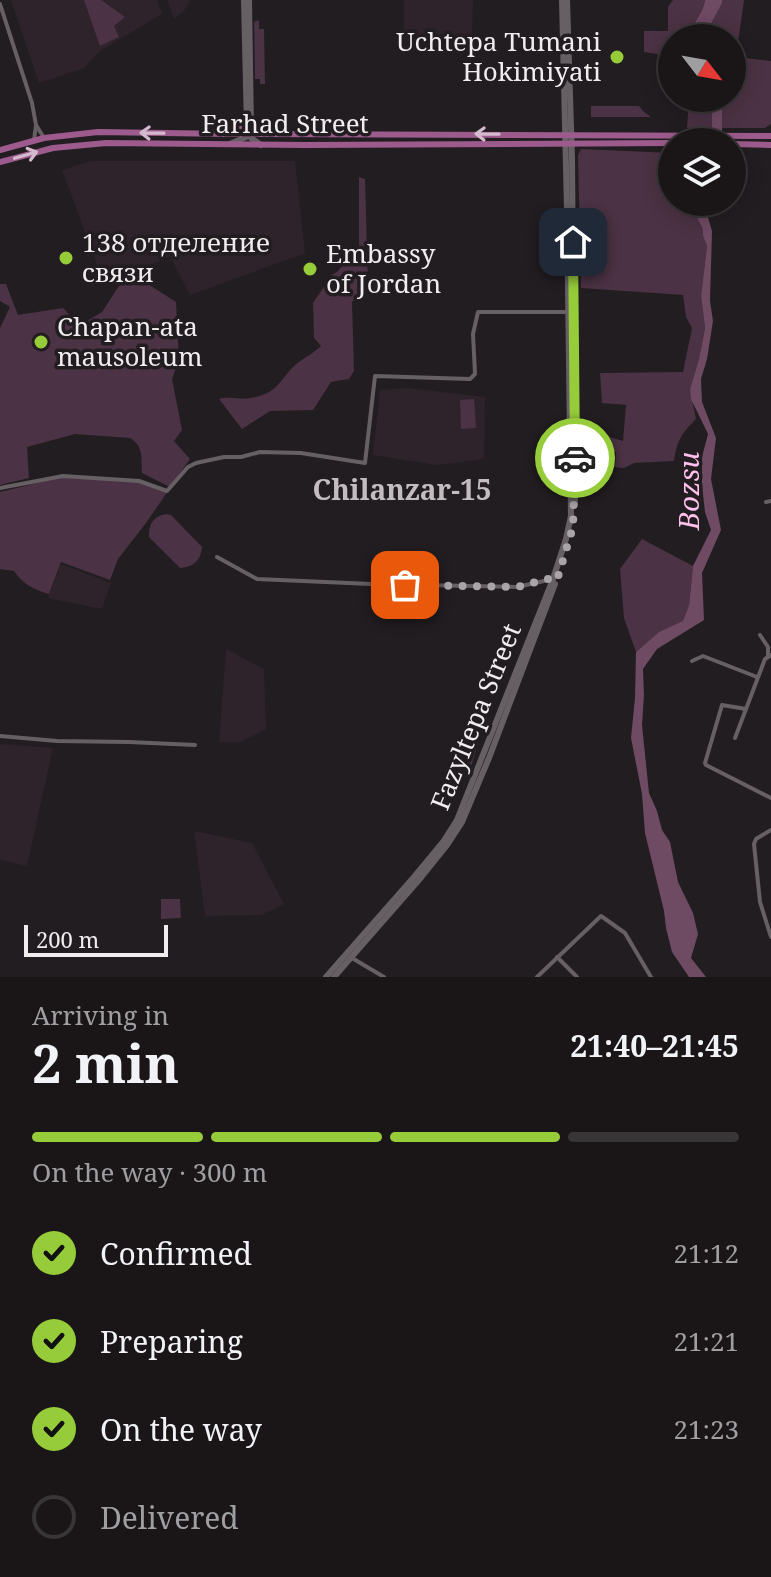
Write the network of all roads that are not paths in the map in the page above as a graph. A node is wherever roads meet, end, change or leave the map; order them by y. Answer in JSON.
{"nodes":[{"id":1,"x":246,"y":0,"type":"edge"},
{"id":2,"x":564,"y":0,"type":"edge"},
{"id":3,"x":0,"y":4,"type":"edge"},
{"id":4,"x":249,"y":119,"type":"junction"},
{"id":5,"x":36,"y":125,"type":"junction"},
{"id":6,"x":229,"y":134,"type":"junction"},
{"id":7,"x":249,"y":134,"type":"junction"},
{"id":8,"x":268,"y":134,"type":"junction"},
{"id":9,"x":568,"y":135,"type":"junction"},
{"id":10,"x":768,"y":136,"type":"edge"},
{"id":11,"x":746,"y":137,"type":"edge"},
{"id":12,"x":44,"y":138,"type":"junction"},
{"id":13,"x":658,"y":139,"type":"edge"},
{"id":14,"x":658,"y":139,"type":"edge"},
{"id":15,"x":34,"y":140,"type":"junction"},
{"id":16,"x":230,"y":144,"type":"junction"},
{"id":17,"x":568,"y":144,"type":"junction"},
{"id":18,"x":746,"y":144,"type":"edge"},
{"id":19,"x":261,"y":145,"type":"junction"},
{"id":20,"x":768,"y":145,"type":"edge"},
{"id":21,"x":0,"y":150,"type":"edge"},
{"id":22,"x":0,"y":162,"type":"edge"},
{"id":23,"x":569,"y":312,"type":"junction"},
{"id":24,"x":0,"y":488,"type":"edge"},
{"id":25,"x":217,"y":557,"type":"dead end"},
{"id":26,"x":555,"y":579,"type":"junction"},
{"id":27,"x":760,"y":635,"type":"dead end"},
{"id":28,"x":770,"y":655,"type":"edge"},
{"id":29,"x":692,"y":661,"type":"dead end"},
{"id":30,"x":757,"y":677,"type":"junction"},
{"id":31,"x":746,"y":709,"type":"junction"},
{"id":32,"x":0,"y":736,"type":"edge"},
{"id":33,"x":735,"y":738,"type":"dead end"},
{"id":34,"x":195,"y":745,"type":"dead end"},
{"id":35,"x":771,"y":798,"type":"edge"},
{"id":36,"x":771,"y":830,"type":"edge"},
{"id":37,"x":771,"y":937,"type":"edge"},
{"id":38,"x":348,"y":955,"type":"junction"},
{"id":39,"x":557,"y":957,"type":"junction"},
{"id":40,"x":326,"y":977,"type":"edge"},
{"id":41,"x":334,"y":977,"type":"edge"},
{"id":42,"x":384,"y":977,"type":"edge"},
{"id":43,"x":537,"y":977,"type":"edge"},
{"id":44,"x":577,"y":977,"type":"edge"},
{"id":45,"x":651,"y":977,"type":"edge"}],
"edges":[{"from":1,"to":4,"type":"main road"},
{"from":2,"to":9,"type":"main road","name":"Fazyltepa Street"},
{"from":3,"to":5,"type":"street"},
{"from":4,"to":6,"type":"main road"},
{"from":4,"to":7,"type":"main road"},
{"from":4,"to":8,"type":"main road"},
{"from":5,"to":12,"type":"street"},
{"from":5,"to":15,"type":"street"},
{"from":6,"to":7,"type":"main road","name":"Farhad Street"},
{"from":6,"to":12,"type":"main road","name":"Farhad Street","one_way":true},
{"from":7,"to":8,"type":"main road","name":"Farhad Street"},
{"from":7,"to":16,"type":"main road"},
{"from":7,"to":19,"type":"main road"},
{"from":9,"to":8,"type":"main road","name":"Farhad Street","one_way":true},
{"from":9,"to":13,"type":"main road","name":"Farhad Street"},
{"from":9,"to":17,"type":"main road","name":"Fazyltepa Street"},
{"from":10,"to":11,"type":"main road"},
{"from":12,"to":15,"type":"main road","name":"Farhad Street"},
{"from":14,"to":17,"type":"main road","name":"Farhad Street"},
{"from":15,"to":21,"type":"main road","name":"Farhad Street"},
{"from":16,"to":19,"type":"main road","name":"Farhad Street"},
{"from":22,"to":16,"type":"main road","name":"Farhad Street","one_way":true},
{"from":17,"to":19,"type":"main road","name":"Farhad Street"},
{"from":17,"to":23,"type":"main road","name":"Fazyltepa Street"},
{"from":17,"to":26,"type":"main road","name":"Fazyltepa Street"},
{"from":18,"to":20,"type":"main road"},
{"from":23,"to":24,"type":"street"},
{"from":23,"to":26,"type":"main road","name":"Fazyltepa Street"},
{"from":25,"to":26,"type":"street"},
{"from":26,"to":38,"type":"main road","name":"Fazyltepa Street"},
{"from":27,"to":28,"type":"street"},
{"from":28,"to":30,"type":"street"},
{"from":29,"to":30,"type":"street"},
{"from":30,"to":31,"type":"street"},
{"from":31,"to":33,"type":"street"},
{"from":31,"to":35,"type":"street"},
{"from":32,"to":34,"type":"street"},
{"from":36,"to":37,"type":"street"},
{"from":38,"to":40,"type":"main road","name":"Fazyltepa Street"},
{"from":38,"to":41,"type":"main road","name":"Fazyltepa Street"},
{"from":38,"to":42,"type":"street"},
{"from":39,"to":43,"type":"street"},
{"from":39,"to":44,"type":"street"},
{"from":39,"to":45,"type":"street"}]}
